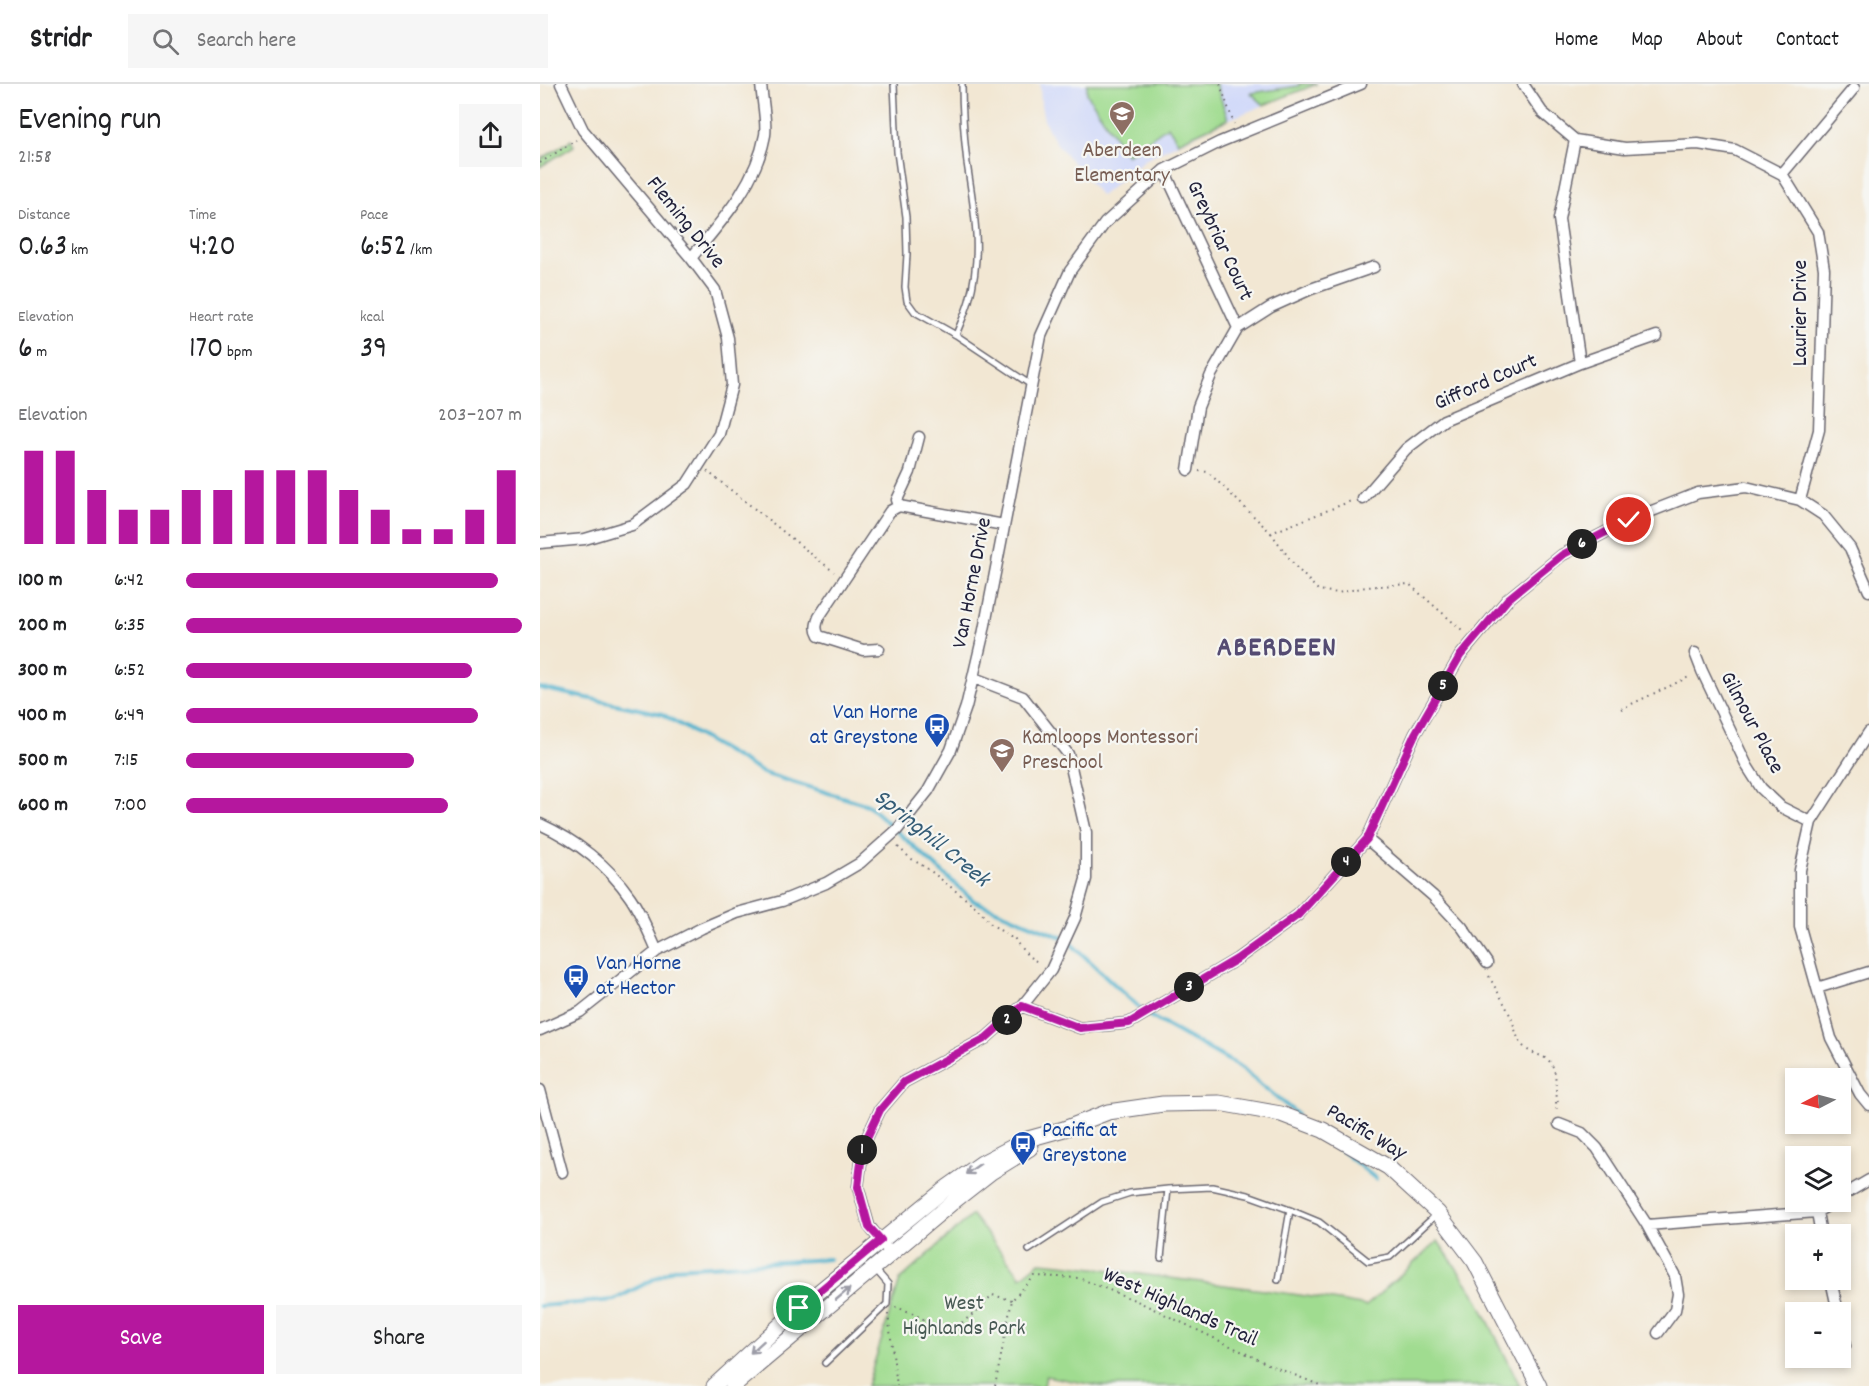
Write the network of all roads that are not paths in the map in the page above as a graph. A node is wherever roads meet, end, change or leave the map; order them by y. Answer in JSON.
{"nodes":[{"id":1,"x":561,"y":84,"type":"edge"},
{"id":2,"x":760,"y":84,"type":"edge"},
{"id":3,"x":894,"y":84,"type":"edge"},
{"id":4,"x":962,"y":84,"type":"edge"},
{"id":5,"x":1361,"y":84,"type":"edge"},
{"id":6,"x":1523,"y":84,"type":"edge"},
{"id":7,"x":1854,"y":88,"type":"dead end"},
{"id":8,"x":1575,"y":140,"type":"junction"},
{"id":9,"x":1164,"y":170,"type":"junction"},
{"id":10,"x":1782,"y":174,"type":"junction"},
{"id":11,"x":691,"y":258,"type":"junction"},
{"id":12,"x":1374,"y":267,"type":"dead end"},
{"id":13,"x":1238,"y":328,"type":"junction"},
{"id":14,"x":956,"y":335,"type":"junction"},
{"id":15,"x":1657,"y":336,"type":"dead end"},
{"id":16,"x":1580,"y":363,"type":"junction"},
{"id":17,"x":1031,"y":385,"type":"junction"},
{"id":18,"x":919,"y":437,"type":"dead end"},
{"id":19,"x":1188,"y":470,"type":"road end"},
{"id":20,"x":1363,"y":499,"type":"road end"},
{"id":21,"x":1800,"y":500,"type":"junction"},
{"id":22,"x":899,"y":506,"type":"junction"},
{"id":23,"x":1004,"y":525,"type":"junction"},
{"id":24,"x":540,"y":543,"type":"edge"},
{"id":25,"x":1869,"y":591,"type":"edge"},
{"id":26,"x":879,"y":649,"type":"dead end"},
{"id":27,"x":1695,"y":653,"type":"dead end"},
{"id":28,"x":974,"y":678,"type":"junction"},
{"id":29,"x":1869,"y":732,"type":"edge"},
{"id":30,"x":1811,"y":822,"type":"junction"},
{"id":31,"x":540,"y":824,"type":"edge"},
{"id":32,"x":1367,"y":839,"type":"junction"},
{"id":33,"x":657,"y":951,"type":"junction"},
{"id":34,"x":1487,"y":968,"type":"road end"},
{"id":35,"x":1869,"y":972,"type":"edge"},
{"id":36,"x":1817,"y":988,"type":"junction"},
{"id":37,"x":1022,"y":1006,"type":"junction"},
{"id":38,"x":540,"y":1030,"type":"edge"},
{"id":39,"x":540,"y":1090,"type":"edge"},
{"id":40,"x":1869,"y":1105,"type":"edge"},
{"id":41,"x":1559,"y":1124,"type":"dead end"},
{"id":42,"x":1064,"y":1129,"type":"junction"},
{"id":43,"x":562,"y":1172,"type":"dead end"},
{"id":44,"x":1869,"y":1180,"type":"edge"},
{"id":45,"x":1168,"y":1189,"type":"junction"},
{"id":46,"x":1851,"y":1191,"type":"edge"},
{"id":47,"x":1290,"y":1210,"type":"junction"},
{"id":48,"x":1816,"y":1212,"type":"joint"},
{"id":49,"x":1438,"y":1213,"type":"junction"},
{"id":50,"x":1819,"y":1224,"type":"edge"},
{"id":51,"x":1647,"y":1225,"type":"junction"},
{"id":52,"x":881,"y":1240,"type":"junction"},
{"id":53,"x":1029,"y":1250,"type":"dead end"},
{"id":54,"x":891,"y":1254,"type":"junction"},
{"id":55,"x":1161,"y":1258,"type":"dead end"},
{"id":56,"x":874,"y":1267,"type":"junction"},
{"id":57,"x":1278,"y":1280,"type":"dead end"},
{"id":58,"x":1658,"y":1333,"type":"dead end"},
{"id":59,"x":825,"y":1363,"type":"dead end"},
{"id":60,"x":714,"y":1386,"type":"edge"},
{"id":61,"x":733,"y":1386,"type":"edge"},
{"id":62,"x":1539,"y":1386,"type":"edge"}],
"edges":[{"from":1,"to":11,"type":"street","name":"Fleming Drive"},
{"from":2,"to":11,"type":"street"},
{"from":3,"to":14,"type":"lane"},
{"from":4,"to":14,"type":"lane"},
{"from":5,"to":9,"type":"street","name":"Van Horne Drive"},
{"from":6,"to":8,"type":"street"},
{"from":7,"to":10,"type":"street"},
{"from":8,"to":10,"type":"street"},
{"from":8,"to":16,"type":"street"},
{"from":9,"to":13,"type":"street","name":"Greybriar Court"},
{"from":9,"to":17,"type":"street","name":"Van Horne Drive"},
{"from":10,"to":21,"type":"street","name":"Laurier Drive"},
{"from":11,"to":24,"type":"street","name":"Fleming Drive"},
{"from":12,"to":13,"type":"street","name":"Greybriar Court"},
{"from":13,"to":19,"type":"street","name":"Greybriar Court"},
{"from":14,"to":17,"type":"lane"},
{"from":15,"to":16,"type":"street","name":"Gifford Court"},
{"from":16,"to":20,"type":"street","name":"Gifford Court"},
{"from":17,"to":23,"type":"street","name":"Van Horne Drive"},
{"from":18,"to":22,"type":"street"},
{"from":21,"to":25,"type":"street"},
{"from":21,"to":32,"type":"street"},
{"from":22,"to":23,"type":"street"},
{"from":22,"to":26,"type":"street"},
{"from":23,"to":28,"type":"street","name":"Van Horne Drive"},
{"from":27,"to":30,"type":"street","name":"Gilmour Place"},
{"from":28,"to":33,"type":"street","name":"Van Horne Drive"},
{"from":28,"to":37,"type":"street"},
{"from":29,"to":30,"type":"street"},
{"from":30,"to":36,"type":"street"},
{"from":31,"to":33,"type":"street"},
{"from":32,"to":34,"type":"street"},
{"from":32,"to":37,"type":"street"},
{"from":33,"to":38,"type":"street","name":"Van Horne Drive"},
{"from":35,"to":36,"type":"street"},
{"from":36,"to":40,"type":"street"},
{"from":37,"to":52,"type":"street"},
{"from":39,"to":43,"type":"street"},
{"from":41,"to":51,"type":"street"},
{"from":42,"to":49,"type":"main road","name":"Pacific Way"},
{"from":42,"to":52,"type":"main road","name":"Pacific Way","one_way":true},
{"from":42,"to":54,"type":"main road","name":"Pacific Way"},
{"from":44,"to":46,"type":"street"},
{"from":45,"to":47,"type":"lane"},
{"from":45,"to":53,"type":"lane"},
{"from":45,"to":55,"type":"lane"},
{"from":47,"to":49,"type":"lane"},
{"from":47,"to":57,"type":"lane"},
{"from":48,"to":50,"type":"street"},
{"from":48,"to":51,"type":"street"},
{"from":49,"to":62,"type":"main road","name":"Pacific Way"},
{"from":51,"to":58,"type":"street"},
{"from":52,"to":54,"type":"street"},
{"from":52,"to":60,"type":"main road","name":"Pacific Way","one_way":true},
{"from":54,"to":56,"type":"main road","name":"Pacific Way"},
{"from":56,"to":59,"type":"lane"},
{"from":61,"to":56,"type":"main road","name":"Pacific Way","one_way":true}]}
